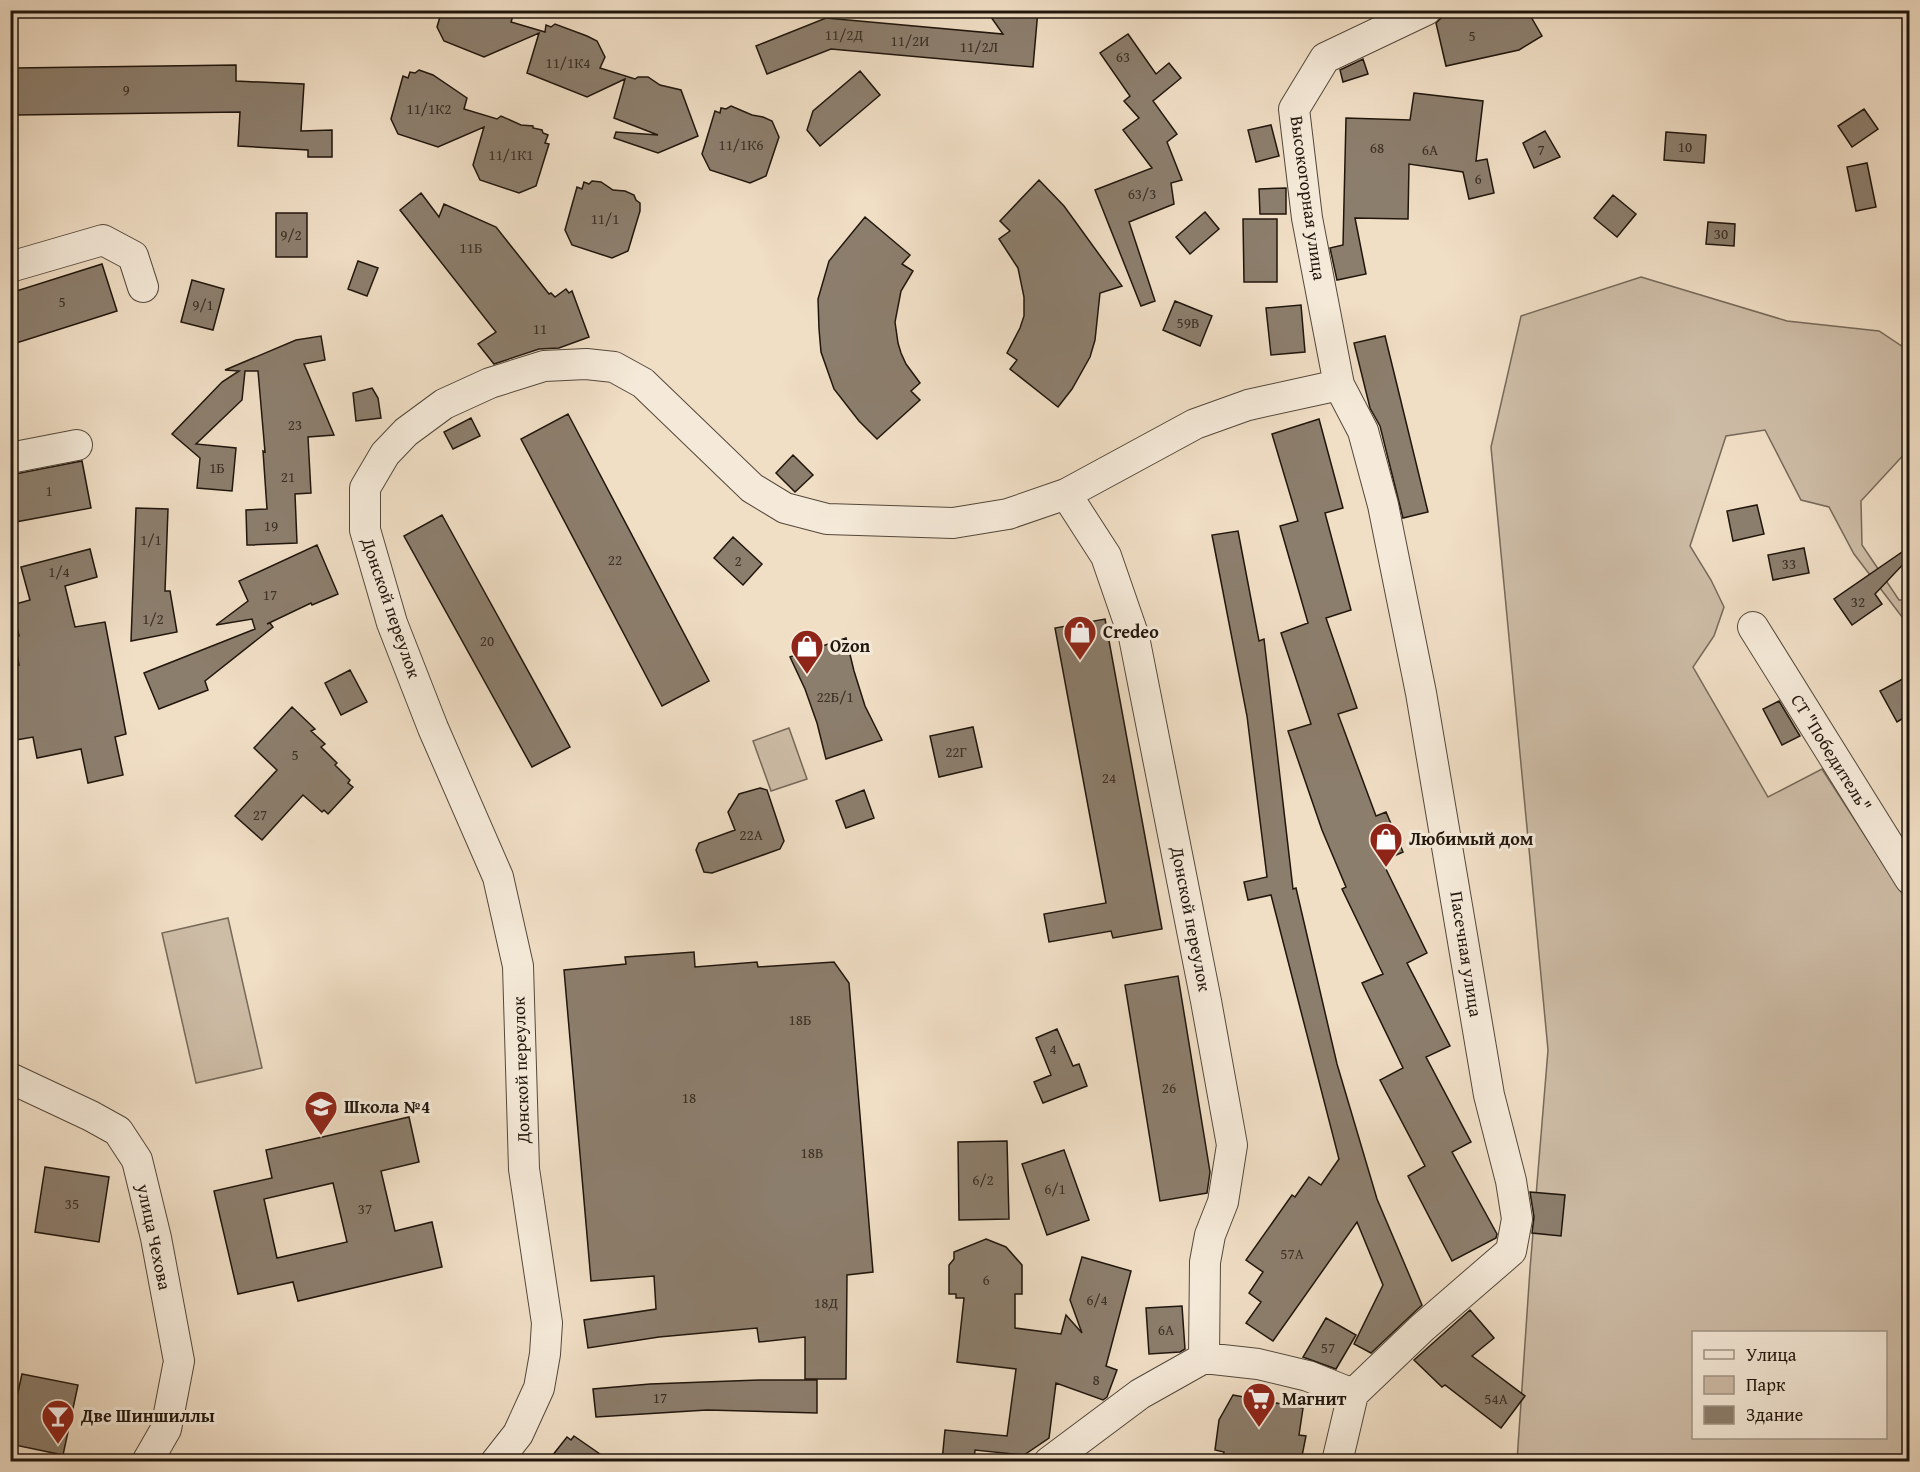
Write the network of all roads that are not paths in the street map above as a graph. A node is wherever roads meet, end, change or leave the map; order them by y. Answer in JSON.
{"nodes":[{"id":1,"x":1426,"y":10,"type":"edge"},
{"id":2,"x":10,"y":267,"type":"edge"},
{"id":3,"x":142,"y":287,"type":"dead end"},
{"id":4,"x":1340,"y":384,"type":"junction"},
{"id":5,"x":76,"y":445,"type":"dead end"},
{"id":6,"x":10,"y":458,"type":"edge"},
{"id":7,"x":1066,"y":494,"type":"junction"},
{"id":8,"x":1753,"y":627,"type":"dead end"},
{"id":9,"x":1910,"y":879,"type":"edge"},
{"id":10,"x":10,"y":1078,"type":"edge"},
{"id":11,"x":1204,"y":1358,"type":"junction"},
{"id":12,"x":1353,"y":1394,"type":"junction"},
{"id":13,"x":147,"y":1461,"type":"edge"},
{"id":14,"x":496,"y":1461,"type":"edge"},
{"id":15,"x":1049,"y":1461,"type":"edge"},
{"id":16,"x":1337,"y":1461,"type":"edge"}],
"edges":[{"from":1,"to":4,"type":"street","name":"Высокогорная улица"},
{"from":2,"to":3,"type":"street"},
{"from":4,"to":7,"type":"street","name":"Донской переулок"},
{"from":4,"to":12,"type":"street","name":"Пасечная улица"},
{"from":5,"to":6,"type":"street"},
{"from":7,"to":11,"type":"street","name":"Донской переулок"},
{"from":7,"to":14,"type":"street","name":"Донской переулок"},
{"from":8,"to":9,"type":"street","name":"СТ \"Победитель\""},
{"from":10,"to":13,"type":"street","name":"улица Чехова"},
{"from":11,"to":12,"type":"street"},
{"from":11,"to":15,"type":"street"},
{"from":12,"to":16,"type":"street"}]}
